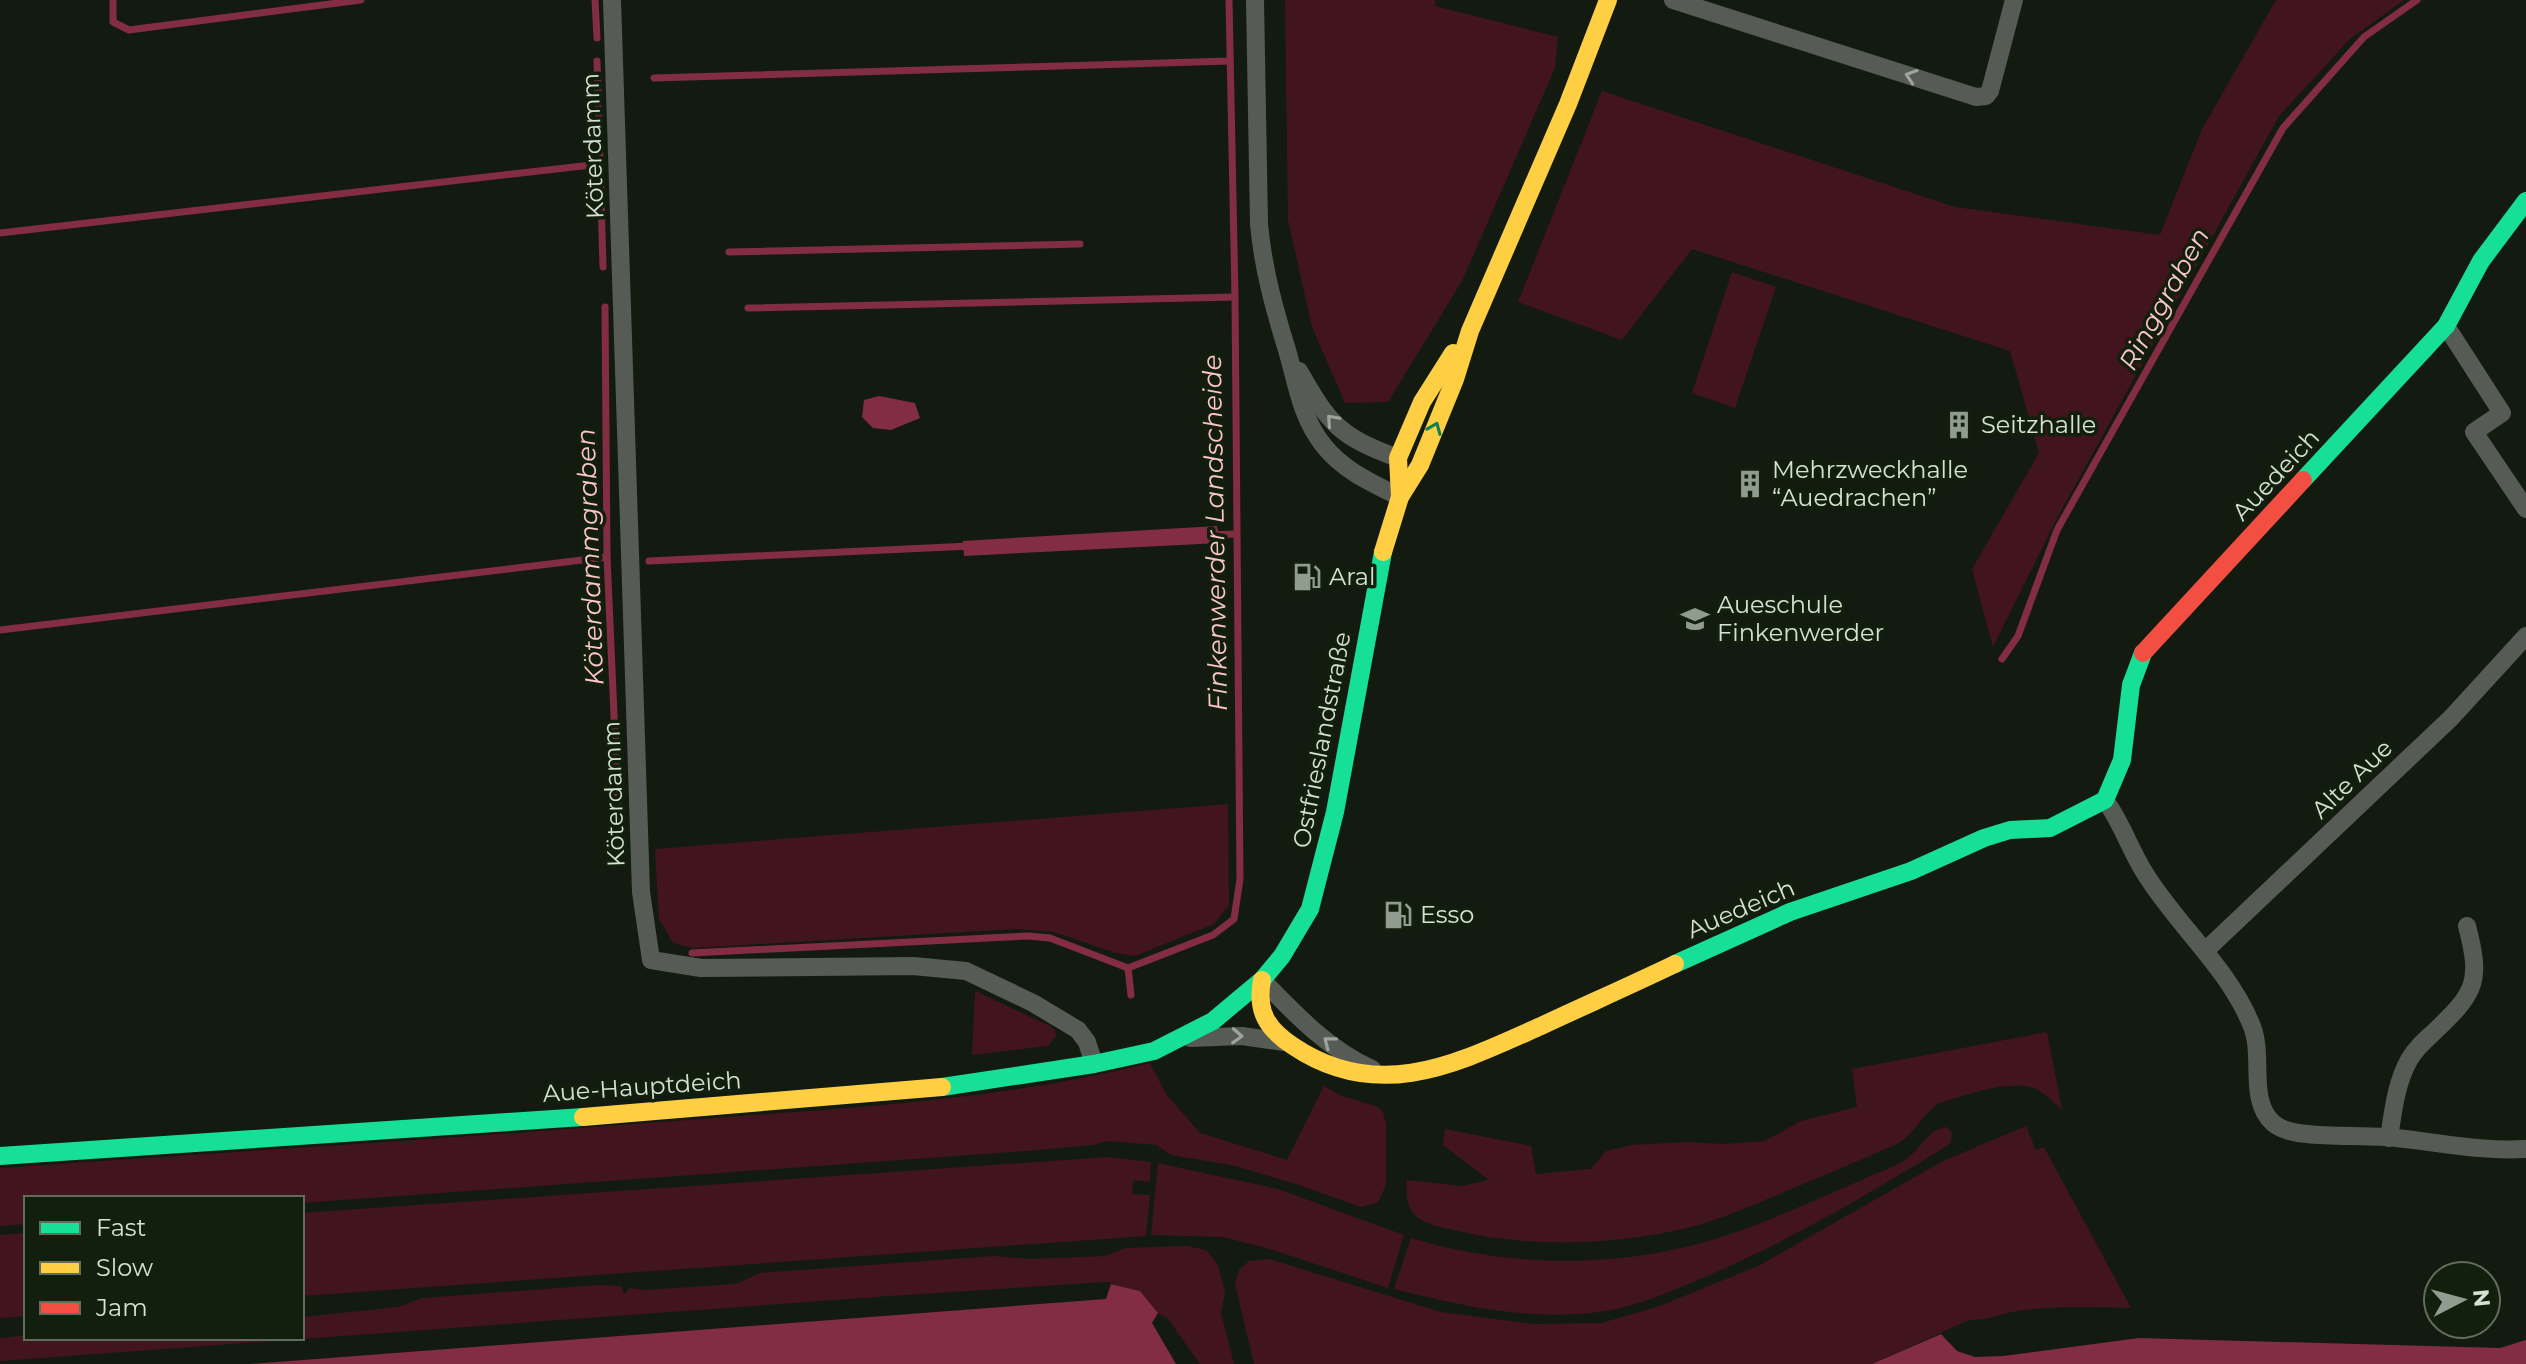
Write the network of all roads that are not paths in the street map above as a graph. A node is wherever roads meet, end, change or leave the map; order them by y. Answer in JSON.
{"nodes":[{"id":1,"x":612,"y":0,"type":"edge"},
{"id":2,"x":1255,"y":0,"type":"edge"},
{"id":3,"x":1608,"y":0,"type":"edge"},
{"id":4,"x":1673,"y":0,"type":"edge"},
{"id":5,"x":2014,"y":0,"type":"edge"},
{"id":6,"x":2526,"y":201,"type":"edge"},
{"id":7,"x":2446,"y":326,"type":"junction"},
{"id":8,"x":1470,"y":331,"type":"junction"},
{"id":9,"x":1288,"y":352,"type":"junction"},
{"id":10,"x":1398,"y":458,"type":"junction"},
{"id":11,"x":1400,"y":497,"type":"junction"},
{"id":12,"x":2526,"y":509,"type":"edge"},
{"id":13,"x":2526,"y":636,"type":"edge"},
{"id":14,"x":2105,"y":800,"type":"junction"},
{"id":15,"x":2467,"y":926,"type":"dead end"},
{"id":16,"x":2205,"y":951,"type":"junction"},
{"id":17,"x":1262,"y":980,"type":"junction"},
{"id":18,"x":1183,"y":1038,"type":"junction"},
{"id":19,"x":1291,"y":1044,"type":"junction"},
{"id":20,"x":1094,"y":1064,"type":"junction"},
{"id":21,"x":1398,"y":1076,"type":"junction"},
{"id":22,"x":2389,"y":1138,"type":"junction"},
{"id":23,"x":2526,"y":1149,"type":"edge"},
{"id":24,"x":0,"y":1156,"type":"edge"}],
"edges":[{"from":1,"to":20,"type":"street","name":"Köterdamm"},
{"from":2,"to":9,"type":"street"},
{"from":3,"to":8,"type":"street","name":"Ostfrieslandstraße"},
{"from":5,"to":4,"type":"street","one_way":true},
{"from":6,"to":7,"type":"street","name":"Auedeich"},
{"from":7,"to":12,"type":"street"},
{"from":7,"to":14,"type":"street","name":"Auedeich"},
{"from":8,"to":10,"type":"street","name":"Ostfrieslandstraße"},
{"from":11,"to":8,"type":"street","name":"Ostfrieslandstraße","one_way":true},
{"from":10,"to":9,"type":"street","one_way":true},
{"from":9,"to":11,"type":"street"},
{"from":10,"to":11,"type":"street","name":"Ostfrieslandstraße"},
{"from":11,"to":17,"type":"street","name":"Ostfrieslandstraße"},
{"from":13,"to":16,"type":"street","name":"Alte Aue"},
{"from":14,"to":16,"type":"street"},
{"from":14,"to":21,"type":"street","name":"Auedeich"},
{"from":15,"to":22,"type":"street"},
{"from":16,"to":22,"type":"street"},
{"from":17,"to":18,"type":"street","name":"Aue-Hauptdeich"},
{"from":17,"to":19,"type":"street","name":"Auedeich"},
{"from":21,"to":17,"type":"street","one_way":true},
{"from":18,"to":19,"type":"street","name":"Auedeich","one_way":true},
{"from":18,"to":20,"type":"street","name":"Aue-Hauptdeich"},
{"from":19,"to":21,"type":"street","name":"Auedeich"},
{"from":20,"to":24,"type":"street","name":"Aue-Hauptdeich"},
{"from":22,"to":23,"type":"street"}]}
